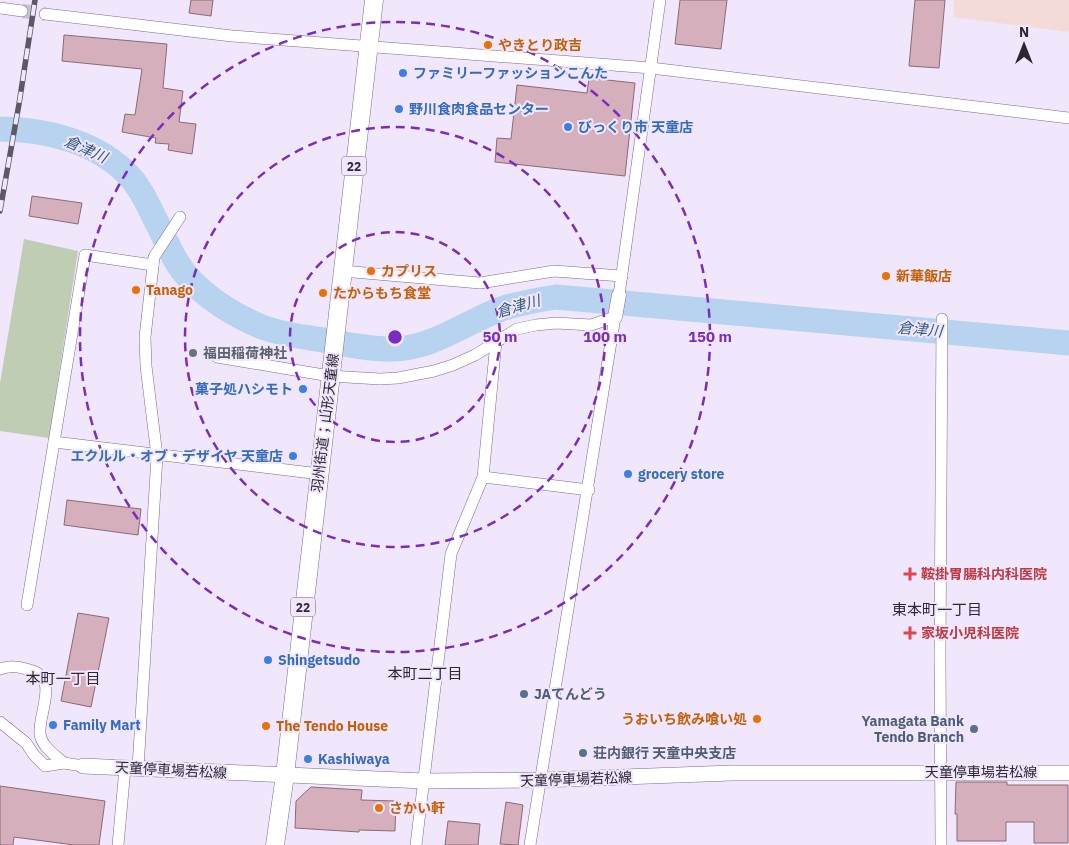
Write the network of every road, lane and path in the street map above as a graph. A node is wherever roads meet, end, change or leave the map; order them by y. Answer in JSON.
{"nodes":[{"id":1,"x":374,"y":0,"type":"edge"},
{"id":2,"x":660,"y":0,"type":"edge"},
{"id":3,"x":0,"y":8,"type":"edge"},
{"id":4,"x":22,"y":11,"type":"tunnel mouth"},
{"id":5,"x":45,"y":14,"type":"tunnel mouth"},
{"id":6,"x":368,"y":47,"type":"junction"},
{"id":7,"x":651,"y":68,"type":"junction"},
{"id":8,"x":1069,"y":118,"type":"edge"},
{"id":9,"x":180,"y":218,"type":"dead end"},
{"id":10,"x":154,"y":261,"type":"junction"},
{"id":11,"x":342,"y":271,"type":"junction"},
{"id":12,"x":622,"y":276,"type":"junction"},
{"id":13,"x":619,"y":295,"type":"joint"},
{"id":14,"x":615,"y":317,"type":"junction"},
{"id":15,"x":942,"y":319,"type":"dead end"},
{"id":16,"x":496,"y":342,"type":"junction"},
{"id":17,"x":217,"y":357,"type":"dead end"},
{"id":18,"x":331,"y":373,"type":"junction"},
{"id":19,"x":54,"y":442,"type":"junction"},
{"id":20,"x":157,"y":456,"type":"junction"},
{"id":21,"x":320,"y":474,"type":"junction"},
{"id":22,"x":483,"y":477,"type":"junction"},
{"id":23,"x":588,"y":490,"type":"junction"},
{"id":24,"x":27,"y":605,"type":"dead end"},
{"id":25,"x":0,"y":669,"type":"edge"},
{"id":26,"x":0,"y":722,"type":"edge"},
{"id":27,"x":64,"y":763,"type":"junction"},
{"id":28,"x":83,"y":766,"type":"joint"},
{"id":29,"x":131,"y":768,"type":"junction"},
{"id":30,"x":941,"y":772,"type":"junction"},
{"id":31,"x":1069,"y":773,"type":"edge"},
{"id":32,"x":285,"y":775,"type":"junction"},
{"id":33,"x":541,"y":780,"type":"junction"},
{"id":34,"x":424,"y":781,"type":"junction"},
{"id":35,"x":118,"y":845,"type":"edge"},
{"id":36,"x":275,"y":845,"type":"edge"},
{"id":37,"x":416,"y":845,"type":"edge"},
{"id":38,"x":530,"y":845,"type":"edge"},
{"id":39,"x":941,"y":845,"type":"edge"}],
"edges":[{"from":1,"to":6,"type":"main road","name":"羽州街道；山形天童線","number":"22"},
{"from":2,"to":7,"type":"street"},
{"from":3,"to":4,"type":"street"},
{"from":5,"to":6,"type":"street"},
{"from":6,"to":7,"type":"street"},
{"from":6,"to":11,"type":"main road","name":"羽州街道；山形天童線","number":"22"},
{"from":7,"to":8,"type":"street"},
{"from":7,"to":12,"type":"street"},
{"from":9,"to":10,"type":"street"},
{"from":10,"to":19,"type":"street"},
{"from":10,"to":20,"type":"street"},
{"from":11,"to":12,"type":"street"},
{"from":11,"to":18,"type":"main road","name":"羽州街道；山形天童線","number":"22"},
{"from":12,"to":13,"type":"street"},
{"from":13,"to":14,"type":"street"},
{"from":14,"to":16,"type":"street"},
{"from":14,"to":23,"type":"street"},
{"from":15,"to":30,"type":"street"},
{"from":16,"to":18,"type":"street"},
{"from":16,"to":22,"type":"street"},
{"from":17,"to":18,"type":"street"},
{"from":18,"to":21,"type":"main road","name":"羽州街道；山形天童線","number":"22"},
{"from":19,"to":20,"type":"street"},
{"from":19,"to":24,"type":"street"},
{"from":20,"to":21,"type":"street"},
{"from":20,"to":29,"type":"street"},
{"from":21,"to":32,"type":"main road","name":"羽州街道；山形天童線","number":"22"},
{"from":22,"to":23,"type":"street"},
{"from":22,"to":34,"type":"street"},
{"from":23,"to":33,"type":"street"},
{"from":25,"to":27,"type":"street"},
{"from":26,"to":27,"type":"street"},
{"from":27,"to":28,"type":"street"},
{"from":28,"to":29,"type":"main road","name":"天童停車場若松線"},
{"from":29,"to":32,"type":"main road","name":"天童停車場若松線"},
{"from":29,"to":35,"type":"street"},
{"from":30,"to":31,"type":"main road","name":"天童停車場若松線"},
{"from":30,"to":33,"type":"main road","name":"天童停車場若松線"},
{"from":30,"to":39,"type":"street"},
{"from":32,"to":34,"type":"main road","name":"天童停車場若松線"},
{"from":32,"to":36,"type":"main road","name":"羽州街道；山形天童線","number":"22"},
{"from":33,"to":34,"type":"main road","name":"天童停車場若松線"},
{"from":33,"to":38,"type":"street"},
{"from":34,"to":37,"type":"street"}]}
